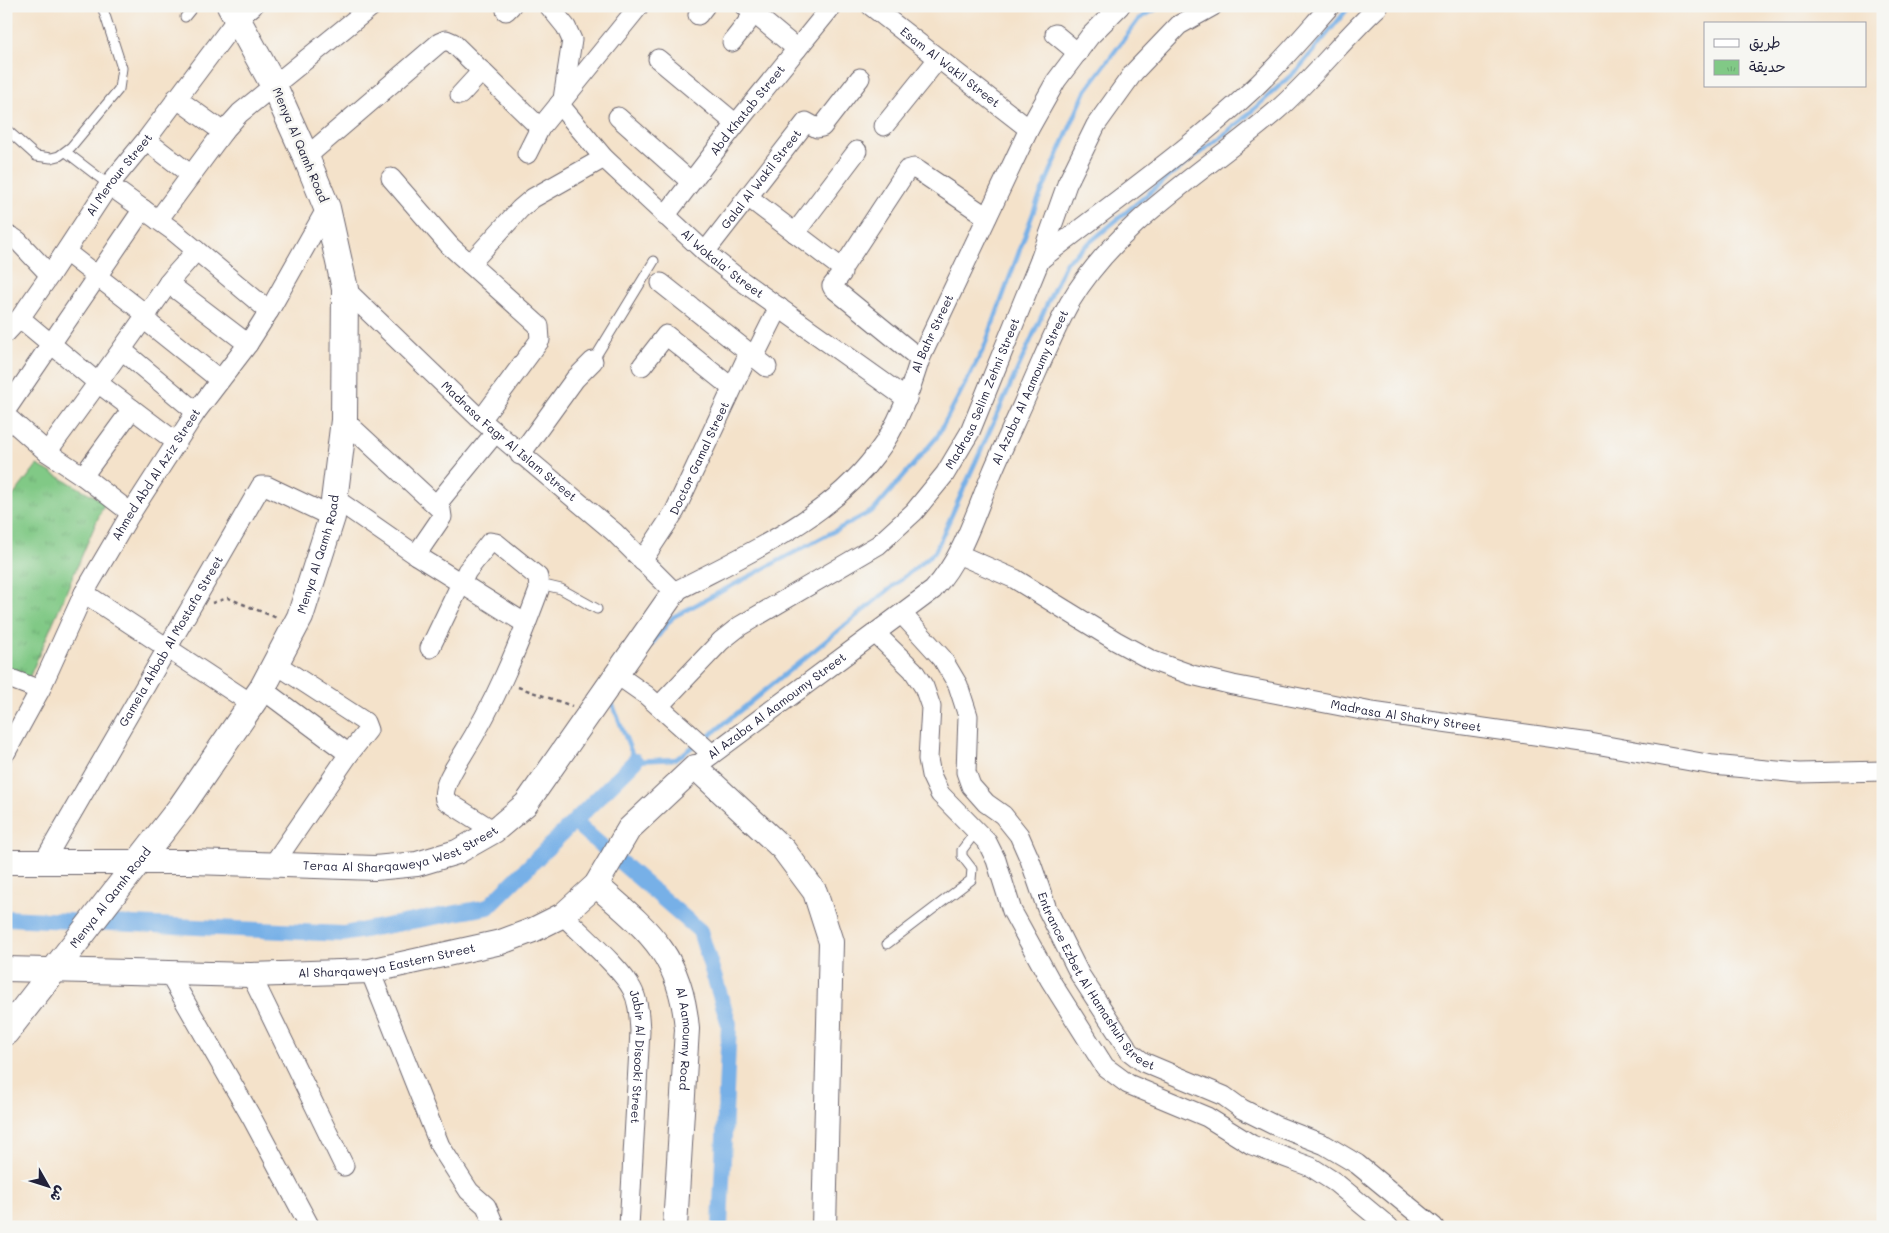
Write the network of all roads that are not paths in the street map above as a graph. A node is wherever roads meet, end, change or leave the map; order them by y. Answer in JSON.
{"nodes":[{"id":1,"x":102,"y":6,"type":"edge"},
{"id":2,"x":194,"y":6,"type":"edge"},
{"id":3,"x":372,"y":6,"type":"edge"},
{"id":4,"x":549,"y":6,"type":"edge"},
{"id":5,"x":638,"y":6,"type":"edge"},
{"id":6,"x":871,"y":6,"type":"edge"},
{"id":7,"x":1101,"y":6,"type":"edge"},
{"id":8,"x":1120,"y":6,"type":"edge"},
{"id":9,"x":1213,"y":6,"type":"edge"},
{"id":10,"x":1330,"y":6,"type":"edge"},
{"id":11,"x":1379,"y":6,"type":"edge"},
{"id":12,"x":240,"y":10,"type":"edge"},
{"id":13,"x":750,"y":10,"type":"edge"},
{"id":14,"x":823,"y":10,"type":"edge"},
{"id":15,"x":185,"y":17,"type":"dead end"},
{"id":16,"x":1055,"y":34,"type":"dead end"},
{"id":17,"x":1090,"y":36,"type":"junction"},
{"id":18,"x":732,"y":42,"type":"dead end"},
{"id":19,"x":797,"y":49,"type":"junction"},
{"id":20,"x":1078,"y":53,"type":"junction"},
{"id":21,"x":658,"y":59,"type":"dead end"},
{"id":22,"x":938,"y":59,"type":"junction"},
{"id":23,"x":482,"y":71,"type":"junction"},
{"id":24,"x":860,"y":78,"type":"dead end"},
{"id":25,"x":274,"y":86,"type":"junction"},
{"id":26,"x":460,"y":95,"type":"dead end"},
{"id":27,"x":176,"y":98,"type":"junction"},
{"id":28,"x":561,"y":102,"type":"junction"},
{"id":29,"x":618,"y":117,"type":"dead end"},
{"id":30,"x":736,"y":124,"type":"junction"},
{"id":31,"x":884,"y":126,"type":"dead end"},
{"id":32,"x":540,"y":128,"type":"junction"},
{"id":33,"x":6,"y":129,"type":"edge"},
{"id":34,"x":1029,"y":129,"type":"junction"},
{"id":35,"x":223,"y":132,"type":"junction"},
{"id":36,"x":146,"y":140,"type":"junction"},
{"id":37,"x":66,"y":152,"type":"junction"},
{"id":38,"x":857,"y":152,"type":"dead end"},
{"id":39,"x":527,"y":154,"type":"dead end"},
{"id":40,"x":306,"y":157,"type":"junction"},
{"id":41,"x":604,"y":158,"type":"junction"},
{"id":42,"x":192,"y":174,"type":"junction"},
{"id":43,"x":390,"y":178,"type":"dead end"},
{"id":44,"x":691,"y":182,"type":"junction"},
{"id":45,"x":109,"y":185,"type":"junction"},
{"id":46,"x":748,"y":197,"type":"junction"},
{"id":47,"x":327,"y":208,"type":"junction"},
{"id":48,"x":151,"y":215,"type":"junction"},
{"id":49,"x":665,"y":216,"type":"junction"},
{"id":50,"x":986,"y":217,"type":"junction"},
{"id":51,"x":795,"y":233,"type":"junction"},
{"id":52,"x":6,"y":238,"type":"edge"},
{"id":53,"x":196,"y":250,"type":"junction"},
{"id":54,"x":66,"y":252,"type":"junction"},
{"id":55,"x":705,"y":252,"type":"junction"},
{"id":56,"x":1040,"y":260,"type":"junction"},
{"id":57,"x":654,"y":261,"type":"dead end"},
{"id":58,"x":470,"y":264,"type":"junction"},
{"id":59,"x":842,"y":268,"type":"junction"},
{"id":60,"x":50,"y":276,"type":"junction"},
{"id":61,"x":98,"y":276,"type":"junction"},
{"id":62,"x":168,"y":283,"type":"junction"},
{"id":63,"x":661,"y":283,"type":"dead end"},
{"id":64,"x":345,"y":289,"type":"junction"},
{"id":65,"x":778,"y":307,"type":"junction"},
{"id":66,"x":269,"y":311,"type":"junction"},
{"id":67,"x":20,"y":318,"type":"junction"},
{"id":68,"x":146,"y":318,"type":"junction"},
{"id":69,"x":6,"y":333,"type":"edge"},
{"id":70,"x":51,"y":344,"type":"junction"},
{"id":71,"x":248,"y":344,"type":"junction"},
{"id":72,"x":122,"y":350,"type":"junction"},
{"id":73,"x":757,"y":359,"type":"junction"},
{"id":74,"x":920,"y":360,"type":"junction"},
{"id":75,"x":592,"y":361,"type":"joint"},
{"id":76,"x":642,"y":366,"type":"dead end"},
{"id":77,"x":220,"y":380,"type":"junction"},
{"id":78,"x":98,"y":383,"type":"junction"},
{"id":79,"x":732,"y":388,"type":"junction"},
{"id":80,"x":907,"y":400,"type":"junction"},
{"id":81,"x":132,"y":409,"type":"junction"},
{"id":82,"x":6,"y":410,"type":"edge"},
{"id":83,"x":196,"y":412,"type":"junction"},
{"id":84,"x":6,"y":416,"type":"edge"},
{"id":85,"x":344,"y":420,"type":"junction"},
{"id":86,"x":481,"y":420,"type":"junction"},
{"id":87,"x":495,"y":433,"type":"junction"},
{"id":88,"x":176,"y":442,"type":"junction"},
{"id":89,"x":47,"y":452,"type":"junction"},
{"id":90,"x":520,"y":455,"type":"junction"},
{"id":91,"x":83,"y":476,"type":"junction"},
{"id":92,"x":437,"y":504,"type":"junction"},
{"id":93,"x":333,"y":508,"type":"junction"},
{"id":94,"x":131,"y":513,"type":"junction"},
{"id":95,"x":416,"y":555,"type":"junction"},
{"id":96,"x":960,"y":555,"type":"junction"},
{"id":97,"x":642,"y":561,"type":"junction"},
{"id":98,"x":461,"y":584,"type":"junction"},
{"id":99,"x":540,"y":584,"type":"junction"},
{"id":100,"x":84,"y":592,"type":"junction"},
{"id":101,"x":674,"y":592,"type":"junction"},
{"id":102,"x":597,"y":609,"type":"dead end"},
{"id":103,"x":902,"y":614,"type":"junction"},
{"id":104,"x":526,"y":624,"type":"junction"},
{"id":105,"x":876,"y":634,"type":"junction"},
{"id":106,"x":168,"y":648,"type":"junction"},
{"id":107,"x":430,"y":648,"type":"dead end"},
{"id":108,"x":276,"y":664,"type":"junction"},
{"id":109,"x":616,"y":674,"type":"junction"},
{"id":110,"x":6,"y":677,"type":"edge"},
{"id":111,"x":40,"y":690,"type":"junction"},
{"id":112,"x":257,"y":696,"type":"junction"},
{"id":113,"x":659,"y":706,"type":"junction"},
{"id":114,"x":6,"y":752,"type":"edge"},
{"id":115,"x":349,"y":754,"type":"junction"},
{"id":116,"x":705,"y":758,"type":"junction"},
{"id":117,"x":1883,"y":771,"type":"edge"},
{"id":118,"x":977,"y":830,"type":"junction"},
{"id":119,"x":494,"y":831,"type":"junction"},
{"id":120,"x":6,"y":862,"type":"edge"},
{"id":121,"x":139,"y":862,"type":"junction"},
{"id":122,"x":43,"y":863,"type":"junction"},
{"id":123,"x":272,"y":866,"type":"junction"},
{"id":124,"x":596,"y":885,"type":"junction"},
{"id":125,"x":563,"y":915,"type":"junction"},
{"id":126,"x":887,"y":944,"type":"dead end"},
{"id":127,"x":64,"y":960,"type":"junction"},
{"id":128,"x":6,"y":969,"type":"edge"},
{"id":129,"x":370,"y":971,"type":"junction"},
{"id":130,"x":168,"y":972,"type":"junction"},
{"id":131,"x":251,"y":975,"type":"junction"},
{"id":132,"x":6,"y":1032,"type":"edge"},
{"id":133,"x":1270,"y":1137,"type":"junction"},
{"id":134,"x":344,"y":1166,"type":"dead end"},
{"id":135,"x":1382,"y":1204,"type":"junction"},
{"id":136,"x":310,"y":1227,"type":"edge"},
{"id":137,"x":495,"y":1227,"type":"edge"},
{"id":138,"x":629,"y":1227,"type":"edge"},
{"id":139,"x":675,"y":1227,"type":"edge"},
{"id":140,"x":824,"y":1227,"type":"edge"},
{"id":141,"x":1389,"y":1227,"type":"edge"},
{"id":142,"x":1434,"y":1227,"type":"edge"}],
"edges":[{"from":1,"to":37,"type":"lane"},
{"from":2,"to":15,"type":"lane"},
{"from":3,"to":25,"type":"street"},
{"from":4,"to":28,"type":"street"},
{"from":5,"to":28,"type":"street"},
{"from":6,"to":22,"type":"street","name":"Esam Al Wakil Street"},
{"from":7,"to":17,"type":"street"},
{"from":8,"to":17,"type":"street","name":"Al Bahr Street"},
{"from":9,"to":56,"type":"street","name":"Madrasa Selim Zehni Street"},
{"from":10,"to":56,"type":"street"},
{"from":11,"to":96,"type":"street","name":"Al Azaba Al Aamoumy Street"},
{"from":12,"to":25,"type":"main road","name":"Menya Al Qamh Road"},
{"from":12,"to":27,"type":"street","name":"Al Merour Street"},
{"from":13,"to":18,"type":"street"},
{"from":13,"to":19,"type":"street"},
{"from":14,"to":19,"type":"street","name":"Abd Khatab Street"},
{"from":16,"to":20,"type":"street"},
{"from":17,"to":20,"type":"street","name":"Al Bahr Street"},
{"from":19,"to":30,"type":"street","name":"Abd Khatab Street"},
{"from":20,"to":34,"type":"street","name":"Al Bahr Street"},
{"from":21,"to":30,"type":"street"},
{"from":22,"to":31,"type":"street"},
{"from":22,"to":34,"type":"street","name":"Esam Al Wakil Street"},
{"from":23,"to":26,"type":"street"},
{"from":23,"to":32,"type":"street"},
{"from":23,"to":40,"type":"street"},
{"from":24,"to":46,"type":"street","name":"Galal Al Wakil Street"},
{"from":25,"to":35,"type":"street"},
{"from":25,"to":40,"type":"main road","name":"Menya Al Qamh Road"},
{"from":27,"to":35,"type":"street"},
{"from":27,"to":36,"type":"street","name":"Al Merour Street"},
{"from":28,"to":32,"type":"street"},
{"from":28,"to":41,"type":"street","name":"Al Wokala' Street"},
{"from":29,"to":44,"type":"street"},
{"from":30,"to":44,"type":"street","name":"Abd Khatab Street"},
{"from":32,"to":39,"type":"street"},
{"from":33,"to":37,"type":"lane"},
{"from":34,"to":50,"type":"street","name":"Al Bahr Street"},
{"from":35,"to":42,"type":"street"},
{"from":36,"to":42,"type":"street"},
{"from":36,"to":45,"type":"street","name":"Al Merour Street"},
{"from":37,"to":45,"type":"lane"},
{"from":38,"to":51,"type":"street"},
{"from":40,"to":47,"type":"main road","name":"Menya Al Qamh Road"},
{"from":41,"to":49,"type":"street","name":"Al Wokala' Street"},
{"from":41,"to":58,"type":"street"},
{"from":42,"to":48,"type":"street"},
{"from":43,"to":58,"type":"street"},
{"from":44,"to":49,"type":"street","name":"Abd Khatab Street"},
{"from":45,"to":48,"type":"street"},
{"from":45,"to":54,"type":"street","name":"Al Merour Street"},
{"from":46,"to":51,"type":"street"},
{"from":46,"to":55,"type":"street","name":"Galal Al Wakil Street"},
{"from":47,"to":64,"type":"main road","name":"Menya Al Qamh Road"},
{"from":47,"to":66,"type":"street","name":"Ahmed Abd Al Aziz Street"},
{"from":48,"to":53,"type":"street"},
{"from":48,"to":61,"type":"street"},
{"from":49,"to":55,"type":"street","name":"Al Wokala' Street"},
{"from":50,"to":59,"type":"street"},
{"from":50,"to":74,"type":"street","name":"Al Bahr Street"},
{"from":51,"to":59,"type":"street"},
{"from":52,"to":60,"type":"street"},
{"from":53,"to":62,"type":"street"},
{"from":53,"to":66,"type":"street"},
{"from":54,"to":60,"type":"street","name":"Al Merour Street"},
{"from":54,"to":61,"type":"street"},
{"from":55,"to":65,"type":"street","name":"Al Wokala' Street"},
{"from":56,"to":113,"type":"street","name":"Madrasa Selim Zehni Street"},
{"from":57,"to":75,"type":"lane"},
{"from":58,"to":86,"type":"street"},
{"from":59,"to":74,"type":"street"},
{"from":60,"to":67,"type":"street","name":"Al Merour Street"},
{"from":61,"to":68,"type":"street"},
{"from":61,"to":70,"type":"street"},
{"from":62,"to":68,"type":"street"},
{"from":62,"to":71,"type":"street"},
{"from":63,"to":73,"type":"street"},
{"from":64,"to":85,"type":"main road","name":"Menya Al Qamh Road"},
{"from":64,"to":86,"type":"street","name":"Madrasa Fagr Al Islam Street"},
{"from":65,"to":73,"type":"street","name":"Doctor Gamal Street"},
{"from":65,"to":80,"type":"street","name":"Al Wokala' Street"},
{"from":66,"to":71,"type":"street","name":"Ahmed Abd Al Aziz Street"},
{"from":67,"to":69,"type":"street","name":"Al Merour Street"},
{"from":67,"to":70,"type":"street"},
{"from":68,"to":72,"type":"street"},
{"from":68,"to":77,"type":"street"},
{"from":70,"to":78,"type":"street"},
{"from":70,"to":82,"type":"street"},
{"from":71,"to":77,"type":"street","name":"Ahmed Abd Al Aziz Street"},
{"from":72,"to":78,"type":"street"},
{"from":72,"to":83,"type":"street"},
{"from":73,"to":79,"type":"street","name":"Doctor Gamal Street"},
{"from":74,"to":80,"type":"street","name":"Al Bahr Street"},
{"from":75,"to":90,"type":"street"},
{"from":76,"to":79,"type":"street"},
{"from":77,"to":83,"type":"street","name":"Ahmed Abd Al Aziz Street"},
{"from":78,"to":81,"type":"street"},
{"from":78,"to":89,"type":"street"},
{"from":79,"to":97,"type":"street","name":"Doctor Gamal Street"},
{"from":80,"to":101,"type":"street","name":"Al Bahr Street"},
{"from":81,"to":88,"type":"street"},
{"from":81,"to":91,"type":"street"},
{"from":83,"to":88,"type":"street","name":"Ahmed Abd Al Aziz Street"},
{"from":84,"to":89,"type":"street"},
{"from":85,"to":92,"type":"street"},
{"from":85,"to":93,"type":"main road","name":"Menya Al Qamh Road"},
{"from":86,"to":87,"type":"street","name":"Madrasa Fagr Al Islam Street"},
{"from":87,"to":90,"type":"street","name":"Madrasa Fagr Al Islam Street"},
{"from":87,"to":92,"type":"street"},
{"from":88,"to":94,"type":"street","name":"Ahmed Abd Al Aziz Street"},
{"from":89,"to":91,"type":"street"},
{"from":90,"to":97,"type":"street","name":"Madrasa Fagr Al Islam Street"},
{"from":91,"to":94,"type":"street"},
{"from":92,"to":95,"type":"street"},
{"from":93,"to":95,"type":"street"},
{"from":93,"to":106,"type":"street","name":"Gameia Ahbab Al Mostafa Street"},
{"from":93,"to":108,"type":"main road","name":"Menya Al Qamh Road"},
{"from":94,"to":100,"type":"street","name":"Ahmed Abd Al Aziz Street"},
{"from":95,"to":98,"type":"street"},
{"from":96,"to":103,"type":"street","name":"Al Azaba Al Aamoumy Street"},
{"from":96,"to":117,"type":"street","name":"Madrasa Al Shakry Street"},
{"from":97,"to":101,"type":"street","name":"Madrasa Fagr Al Islam Street"},
{"from":98,"to":99,"type":"street"},
{"from":98,"to":104,"type":"street"},
{"from":98,"to":107,"type":"street"},
{"from":99,"to":102,"type":"lane"},
{"from":99,"to":104,"type":"street"},
{"from":100,"to":106,"type":"street"},
{"from":100,"to":111,"type":"street","name":"Ahmed Abd Al Aziz Street"},
{"from":101,"to":109,"type":"street","name":"Teraa Al Sharqaweya West Street"},
{"from":103,"to":105,"type":"street","name":"Al Azaba Al Aamoumy Street"},
{"from":103,"to":133,"type":"street","name":"Entrance Ezbet Al Hamashuh Street"},
{"from":104,"to":119,"type":"street"},
{"from":105,"to":116,"type":"street","name":"Al Azaba Al Aamoumy Street"},
{"from":105,"to":118,"type":"street","name":"Entrance Ezbet Al Hamashuh Street"},
{"from":106,"to":112,"type":"street"},
{"from":106,"to":122,"type":"street","name":"Gameia Ahbab Al Mostafa Street"},
{"from":108,"to":112,"type":"main road","name":"Menya Al Qamh Road"},
{"from":108,"to":115,"type":"street"},
{"from":109,"to":113,"type":"street"},
{"from":109,"to":119,"type":"street","name":"Teraa Al Sharqaweya West Street"},
{"from":110,"to":111,"type":"street"},
{"from":111,"to":114,"type":"street","name":"Ahmed Abd Al Aziz Street"},
{"from":112,"to":115,"type":"street"},
{"from":112,"to":121,"type":"main road","name":"Menya Al Qamh Road"},
{"from":113,"to":116,"type":"street"},
{"from":115,"to":123,"type":"street"},
{"from":116,"to":124,"type":"street","name":"Al Sharqaweya Eastern Street"},
{"from":116,"to":140,"type":"street"},
{"from":118,"to":126,"type":"lane"},
{"from":118,"to":133,"type":"street","name":"Entrance Ezbet Al Hamashuh Street"},
{"from":119,"to":123,"type":"street","name":"Teraa Al Sharqaweya West Street"},
{"from":120,"to":122,"type":"street","name":"Teraa Al Sharqaweya West Street"},
{"from":121,"to":122,"type":"street","name":"Teraa Al Sharqaweya West Street"},
{"from":121,"to":123,"type":"street","name":"Teraa Al Sharqaweya West Street"},
{"from":121,"to":127,"type":"main road","name":"Menya Al Qamh Road"},
{"from":124,"to":125,"type":"street","name":"Al Sharqaweya Eastern Street"},
{"from":124,"to":139,"type":"street","name":"Al Aamoumy Road"},
{"from":125,"to":129,"type":"street","name":"Al Sharqaweya Eastern Street"},
{"from":125,"to":138,"type":"street","name":"Jabir Al Disooki Street"},
{"from":127,"to":128,"type":"street","name":"Al Sharqaweya Eastern Street"},
{"from":127,"to":130,"type":"street","name":"Al Sharqaweya Eastern Street"},
{"from":127,"to":132,"type":"main road","name":"Menya Al Qamh Road"},
{"from":129,"to":131,"type":"street","name":"Al Sharqaweya Eastern Street"},
{"from":129,"to":137,"type":"street"},
{"from":130,"to":131,"type":"street","name":"Al Sharqaweya Eastern Street"},
{"from":130,"to":136,"type":"street"},
{"from":131,"to":134,"type":"street"},
{"from":133,"to":135,"type":"street","name":"Entrance Ezbet Al Hamashuh Street"},
{"from":133,"to":135,"type":"street","name":"Entrance Ezbet Al Hamashuh Street"},
{"from":135,"to":141,"type":"street","name":"Entrance Ezbet Al Hamashuh Street"},
{"from":135,"to":142,"type":"street","name":"Entrance Ezbet Al Hamashuh Street"}]}
